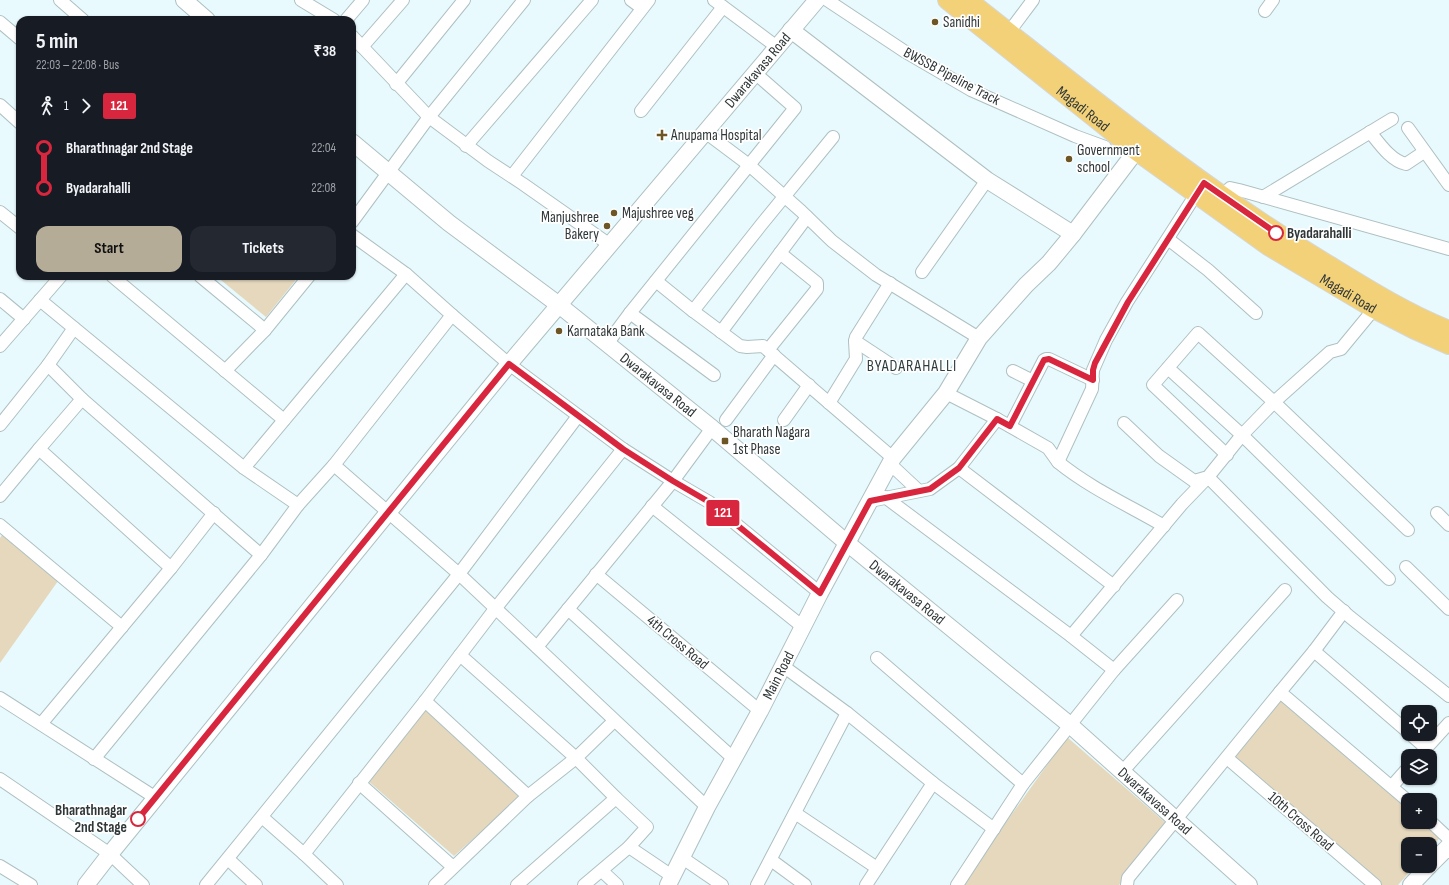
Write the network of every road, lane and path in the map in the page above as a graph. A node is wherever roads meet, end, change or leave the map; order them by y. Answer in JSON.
{"nodes":[{"id":1,"x":60,"y":0,"type":"edge"},
{"id":2,"x":184,"y":0,"type":"edge"},
{"id":3,"x":301,"y":0,"type":"edge"},
{"id":4,"x":363,"y":0,"type":"edge"},
{"id":5,"x":403,"y":0,"type":"edge"},
{"id":6,"x":464,"y":0,"type":"edge"},
{"id":7,"x":524,"y":0,"type":"edge"},
{"id":8,"x":592,"y":0,"type":"edge"},
{"id":9,"x":631,"y":0,"type":"edge"},
{"id":10,"x":817,"y":0,"type":"edge"},
{"id":11,"x":828,"y":0,"type":"edge"},
{"id":12,"x":947,"y":0,"type":"edge"},
{"id":13,"x":968,"y":0,"type":"edge"},
{"id":14,"x":1033,"y":0,"type":"edge"},
{"id":15,"x":1274,"y":0,"type":"edge"},
{"id":16,"x":719,"y":3,"type":"edge"},
{"id":17,"x":645,"y":4,"type":"edge"},
{"id":18,"x":1265,"y":11,"type":"dead end"},
{"id":19,"x":78,"y":16,"type":"edge"},
{"id":20,"x":202,"y":16,"type":"edge"},
{"id":21,"x":327,"y":16,"type":"edge"},
{"id":22,"x":349,"y":16,"type":"edge"},
{"id":23,"x":0,"y":22,"type":"edge"},
{"id":24,"x":791,"y":30,"type":"junction"},
{"id":25,"x":1009,"y":32,"type":"junction"},
{"id":26,"x":16,"y":36,"type":"edge"},
{"id":27,"x":356,"y":40,"type":"edge"},
{"id":28,"x":362,"y":47,"type":"junction"},
{"id":29,"x":777,"y":47,"type":"junction"},
{"id":30,"x":755,"y":73,"type":"junction"},
{"id":31,"x":396,"y":84,"type":"junction"},
{"id":32,"x":0,"y":105,"type":"edge"},
{"id":33,"x":642,"y":111,"type":"dead end"},
{"id":34,"x":429,"y":117,"type":"junction"},
{"id":35,"x":16,"y":119,"type":"edge"},
{"id":36,"x":1392,"y":119,"type":"dead end"},
{"id":37,"x":1408,"y":128,"type":"dead end"},
{"id":38,"x":705,"y":132,"type":"junction"},
{"id":39,"x":1370,"y":132,"type":"junction"},
{"id":40,"x":833,"y":137,"type":"dead end"},
{"id":41,"x":356,"y":145,"type":"edge"},
{"id":42,"x":466,"y":146,"type":"junction"},
{"id":43,"x":1106,"y":147,"type":"dead end"},
{"id":44,"x":1136,"y":151,"type":"junction"},
{"id":45,"x":1424,"y":152,"type":"junction"},
{"id":46,"x":749,"y":165,"type":"junction"},
{"id":47,"x":388,"y":172,"type":"junction"},
{"id":48,"x":512,"y":176,"type":"junction"},
{"id":49,"x":987,"y":180,"type":"junction"},
{"id":50,"x":1449,"y":185,"type":"edge"},
{"id":51,"x":1200,"y":189,"type":"junction"},
{"id":52,"x":784,"y":196,"type":"junction"},
{"id":53,"x":1263,"y":197,"type":"junction"},
{"id":54,"x":1217,"y":201,"type":"junction"},
{"id":55,"x":0,"y":212,"type":"edge"},
{"id":56,"x":356,"y":216,"type":"edge"},
{"id":57,"x":807,"y":217,"type":"junction"},
{"id":58,"x":16,"y":225,"type":"edge"},
{"id":59,"x":1072,"y":234,"type":"junction"},
{"id":60,"x":356,"y":238,"type":"edge"},
{"id":61,"x":1168,"y":239,"type":"junction"},
{"id":62,"x":610,"y":245,"type":"junction"},
{"id":63,"x":1448,"y":248,"type":"edge"},
{"id":64,"x":780,"y":253,"type":"junction"},
{"id":65,"x":922,"y":272,"type":"dead end"},
{"id":66,"x":406,"y":274,"type":"junction"},
{"id":67,"x":58,"y":280,"type":"edge"},
{"id":68,"x":117,"y":280,"type":"edge"},
{"id":69,"x":205,"y":280,"type":"edge"},
{"id":70,"x":306,"y":280,"type":"edge"},
{"id":71,"x":656,"y":282,"type":"junction"},
{"id":72,"x":890,"y":283,"type":"junction"},
{"id":73,"x":0,"y":299,"type":"edge"},
{"id":74,"x":40,"y":300,"type":"junction"},
{"id":75,"x":559,"y":305,"type":"junction"},
{"id":76,"x":1374,"y":309,"type":"junction"},
{"id":77,"x":692,"y":311,"type":"junction"},
{"id":78,"x":630,"y":313,"type":"junction"},
{"id":79,"x":1256,"y":313,"type":"dead end"},
{"id":80,"x":452,"y":315,"type":"junction"},
{"id":81,"x":24,"y":319,"type":"junction"},
{"id":82,"x":74,"y":328,"type":"junction"},
{"id":83,"x":265,"y":330,"type":"junction"},
{"id":84,"x":1449,"y":330,"type":"edge"},
{"id":85,"x":721,"y":332,"type":"junction"},
{"id":86,"x":979,"y":338,"type":"junction"},
{"id":87,"x":855,"y":341,"type":"junction"},
{"id":88,"x":607,"y":344,"type":"junction"},
{"id":89,"x":1449,"y":345,"type":"edge"},
{"id":90,"x":0,"y":346,"type":"edge"},
{"id":91,"x":771,"y":352,"type":"junction"},
{"id":92,"x":509,"y":364,"type":"junction"},
{"id":93,"x":48,"y":365,"type":"junction"},
{"id":94,"x":896,"y":368,"type":"dead end"},
{"id":95,"x":1168,"y":368,"type":"junction"},
{"id":96,"x":225,"y":371,"type":"junction"},
{"id":97,"x":1013,"y":371,"type":"dead end"},
{"id":98,"x":714,"y":375,"type":"dead end"},
{"id":99,"x":1093,"y":380,"type":"junction"},
{"id":100,"x":1033,"y":381,"type":"junction"},
{"id":101,"x":809,"y":385,"type":"junction"},
{"id":102,"x":946,"y":393,"type":"junction"},
{"id":103,"x":82,"y":399,"type":"junction"},
{"id":104,"x":1274,"y":402,"type":"junction"},
{"id":105,"x":830,"y":403,"type":"junction"},
{"id":106,"x":578,"y":416,"type":"junction"},
{"id":107,"x":997,"y":419,"type":"junction"},
{"id":108,"x":284,"y":420,"type":"junction"},
{"id":109,"x":726,"y":420,"type":"dead end"},
{"id":110,"x":784,"y":420,"type":"dead end"},
{"id":111,"x":1124,"y":423,"type":"dead end"},
{"id":112,"x":0,"y":425,"type":"edge"},
{"id":113,"x":1010,"y":426,"type":"junction"},
{"id":114,"x":712,"y":428,"type":"junction"},
{"id":115,"x":1242,"y":436,"type":"junction"},
{"id":116,"x":39,"y":449,"type":"junction"},
{"id":117,"x":623,"y":449,"type":"junction"},
{"id":118,"x":1227,"y":455,"type":"junction"},
{"id":119,"x":891,"y":460,"type":"junction"},
{"id":120,"x":1058,"y":462,"type":"junction"},
{"id":121,"x":334,"y":465,"type":"junction"},
{"id":122,"x":244,"y":468,"type":"junction"},
{"id":123,"x":959,"y":468,"type":"junction"},
{"id":124,"x":1208,"y":477,"type":"junction"},
{"id":125,"x":673,"y":481,"type":"junction"},
{"id":126,"x":919,"y":491,"type":"junction"},
{"id":127,"x":0,"y":496,"type":"edge"},
{"id":128,"x":878,"y":499,"type":"junction"},
{"id":129,"x":298,"y":505,"type":"junction"},
{"id":130,"x":652,"y":506,"type":"junction"},
{"id":131,"x":389,"y":512,"type":"junction"},
{"id":132,"x":214,"y":513,"type":"junction"},
{"id":133,"x":1437,"y":514,"type":"dead end"},
{"id":134,"x":0,"y":525,"type":"edge"},
{"id":135,"x":1449,"y":525,"type":"edge"},
{"id":136,"x":1164,"y":526,"type":"junction"},
{"id":137,"x":1408,"y":530,"type":"dead end"},
{"id":138,"x":847,"y":543,"type":"junction"},
{"id":139,"x":261,"y":555,"type":"junction"},
{"id":140,"x":1406,"y":567,"type":"dead end"},
{"id":141,"x":171,"y":568,"type":"junction"},
{"id":142,"x":458,"y":574,"type":"junction"},
{"id":143,"x":596,"y":574,"type":"junction"},
{"id":144,"x":1389,"y":579,"type":"dead end"},
{"id":145,"x":1114,"y":586,"type":"junction"},
{"id":146,"x":1285,"y":590,"type":"dead end"},
{"id":147,"x":820,"y":593,"type":"junction"},
{"id":148,"x":1177,"y":600,"type":"dead end"},
{"id":149,"x":496,"y":609,"type":"junction"},
{"id":150,"x":568,"y":609,"type":"junction"},
{"id":151,"x":1449,"y":610,"type":"edge"},
{"id":152,"x":1344,"y":611,"type":"junction"},
{"id":153,"x":122,"y":627,"type":"junction"},
{"id":154,"x":803,"y":627,"type":"junction"},
{"id":155,"x":1071,"y":636,"type":"junction"},
{"id":156,"x":537,"y":647,"type":"junction"},
{"id":157,"x":1314,"y":650,"type":"junction"},
{"id":158,"x":460,"y":655,"type":"junction"},
{"id":159,"x":876,"y":658,"type":"dead end"},
{"id":160,"x":783,"y":666,"type":"junction"},
{"id":161,"x":1114,"y":670,"type":"junction"},
{"id":162,"x":1280,"y":692,"type":"junction"},
{"id":163,"x":1449,"y":696,"type":"edge"},
{"id":164,"x":0,"y":698,"type":"edge"},
{"id":165,"x":425,"y":701,"type":"junction"},
{"id":166,"x":760,"y":711,"type":"junction"},
{"id":167,"x":847,"y":713,"type":"junction"},
{"id":168,"x":614,"y":720,"type":"junction"},
{"id":169,"x":1449,"y":723,"type":"edge"},
{"id":170,"x":41,"y":724,"type":"junction"},
{"id":171,"x":1070,"y":725,"type":"junction"},
{"id":172,"x":1401,"y":726,"type":"edge"},
{"id":173,"x":1425,"y":749,"type":"edge"},
{"id":174,"x":576,"y":758,"type":"junction"},
{"id":175,"x":733,"y":758,"type":"junction"},
{"id":176,"x":1227,"y":758,"type":"junction"},
{"id":177,"x":94,"y":759,"type":"junction"},
{"id":178,"x":1122,"y":772,"type":"junction"},
{"id":179,"x":1401,"y":776,"type":"edge"},
{"id":180,"x":0,"y":779,"type":"edge"},
{"id":181,"x":358,"y":783,"type":"junction"},
{"id":182,"x":933,"y":783,"type":"junction"},
{"id":183,"x":1023,"y":784,"type":"junction"},
{"id":184,"x":1392,"y":786,"type":"junction"},
{"id":185,"x":1401,"y":794,"type":"edge"},
{"id":186,"x":528,"y":796,"type":"junction"},
{"id":187,"x":156,"y":798,"type":"junction"},
{"id":188,"x":616,"y":798,"type":"junction"},
{"id":189,"x":707,"y":807,"type":"junction"},
{"id":190,"x":795,"y":813,"type":"junction"},
{"id":191,"x":262,"y":817,"type":"junction"},
{"id":192,"x":1176,"y":820,"type":"junction"},
{"id":193,"x":1437,"y":828,"type":"edge"},
{"id":194,"x":994,"y":829,"type":"junction"},
{"id":195,"x":1449,"y":839,"type":"edge"},
{"id":196,"x":1449,"y":846,"type":"edge"},
{"id":197,"x":629,"y":847,"type":"junction"},
{"id":198,"x":110,"y":854,"type":"junction"},
{"id":199,"x":304,"y":854,"type":"junction"},
{"id":200,"x":682,"y":858,"type":"junction"},
{"id":201,"x":228,"y":859,"type":"junction"},
{"id":202,"x":1437,"y":859,"type":"edge"},
{"id":203,"x":771,"y":860,"type":"junction"},
{"id":204,"x":0,"y":866,"type":"edge"},
{"id":205,"x":453,"y":867,"type":"junction"},
{"id":206,"x":877,"y":868,"type":"junction"},
{"id":207,"x":602,"y":871,"type":"junction"},
{"id":208,"x":1423,"y":873,"type":"edge"},
{"id":209,"x":670,"y":880,"type":"edge"},
{"id":210,"x":24,"y":883,"type":"edge"},
{"id":211,"x":86,"y":885,"type":"edge"},
{"id":212,"x":143,"y":885,"type":"edge"},
{"id":213,"x":206,"y":885,"type":"edge"},
{"id":214,"x":256,"y":885,"type":"edge"},
{"id":215,"x":337,"y":885,"type":"edge"},
{"id":216,"x":435,"y":885,"type":"edge"},
{"id":217,"x":517,"y":885,"type":"edge"},
{"id":218,"x":584,"y":885,"type":"edge"},
{"id":219,"x":617,"y":885,"type":"edge"},
{"id":220,"x":722,"y":885,"type":"edge"},
{"id":221,"x":757,"y":885,"type":"edge"},
{"id":222,"x":805,"y":885,"type":"edge"},
{"id":223,"x":866,"y":885,"type":"edge"},
{"id":224,"x":957,"y":885,"type":"edge"},
{"id":225,"x":1126,"y":885,"type":"edge"},
{"id":226,"x":1249,"y":885,"type":"edge"},
{"id":227,"x":1375,"y":885,"type":"edge"},
{"id":228,"x":1411,"y":885,"type":"edge"}],
"edges":[{"from":1,"to":19,"type":"street"},
{"from":2,"to":20,"type":"street"},
{"from":3,"to":21,"type":"street"},
{"from":4,"to":22,"type":"street"},
{"from":5,"to":28,"type":"street"},
{"from":6,"to":31,"type":"street"},
{"from":7,"to":34,"type":"street"},
{"from":8,"to":42,"type":"street"},
{"from":9,"to":17,"type":"street"},
{"from":10,"to":24,"type":"street","name":"Dwarakavasa Road"},
{"from":11,"to":43,"type":"street","name":"BWSSB Pipeline Track"},
{"from":12,"to":44,"type":"main road","name":"Magadi Road"},
{"from":13,"to":25,"type":"main road","name":"Magadi Road"},
{"from":14,"to":25,"type":"street"},
{"from":15,"to":18,"type":"street"},
{"from":16,"to":29,"type":"street"},
{"from":16,"to":33,"type":"street"},
{"from":17,"to":48,"type":"street"},
{"from":23,"to":26,"type":"street"},
{"from":24,"to":29,"type":"street","name":"Dwarakavasa Road"},
{"from":24,"to":49,"type":"street"},
{"from":25,"to":51,"type":"main road","name":"Magadi Road"},
{"from":27,"to":28,"type":"street"},
{"from":28,"to":31,"type":"street"},
{"from":29,"to":30,"type":"street","name":"Dwarakavasa Road"},
{"from":30,"to":38,"type":"street","name":"Dwarakavasa Road"},
{"from":30,"to":46,"type":"street"},
{"from":31,"to":34,"type":"street"},
{"from":32,"to":35,"type":"street"},
{"from":34,"to":42,"type":"street"},
{"from":34,"to":47,"type":"street"},
{"from":36,"to":39,"type":"street"},
{"from":37,"to":45,"type":"street"},
{"from":38,"to":46,"type":"street"},
{"from":38,"to":62,"type":"street","name":"Dwarakavasa Road"},
{"from":39,"to":45,"type":"street"},
{"from":39,"to":53,"type":"street"},
{"from":40,"to":52,"type":"street"},
{"from":41,"to":47,"type":"street","name":"Dwarakavasa Road"},
{"from":42,"to":48,"type":"street"},
{"from":44,"to":51,"type":"main road","name":"Magadi Road"},
{"from":44,"to":59,"type":"street","name":"Main Road"},
{"from":45,"to":50,"type":"street"},
{"from":46,"to":52,"type":"street"},
{"from":46,"to":71,"type":"street"},
{"from":47,"to":56,"type":"street"},
{"from":47,"to":75,"type":"street","name":"Dwarakavasa Road"},
{"from":48,"to":62,"type":"street"},
{"from":49,"to":59,"type":"street"},
{"from":49,"to":65,"type":"street"},
{"from":51,"to":54,"type":"main road","name":"Magadi Road"},
{"from":51,"to":61,"type":"street"},
{"from":52,"to":57,"type":"street"},
{"from":52,"to":77,"type":"street"},
{"from":53,"to":54,"type":"street"},
{"from":53,"to":63,"type":"street"},
{"from":54,"to":76,"type":"main road","name":"Magadi Road"},
{"from":54,"to":84,"type":"main road","name":"Magadi Road"},
{"from":55,"to":58,"type":"street"},
{"from":57,"to":64,"type":"street"},
{"from":57,"to":72,"type":"street"},
{"from":59,"to":86,"type":"street","name":"Main Road"},
{"from":60,"to":66,"type":"street"},
{"from":61,"to":79,"type":"street"},
{"from":61,"to":99,"type":"street"},
{"from":62,"to":75,"type":"street","name":"Dwarakavasa Road"},
{"from":64,"to":85,"type":"street"},
{"from":64,"to":91,"type":"street"},
{"from":66,"to":80,"type":"street"},
{"from":66,"to":108,"type":"street"},
{"from":67,"to":74,"type":"street"},
{"from":68,"to":96,"type":"street"},
{"from":69,"to":83,"type":"street"},
{"from":70,"to":83,"type":"street"},
{"from":71,"to":77,"type":"street"},
{"from":71,"to":78,"type":"street"},
{"from":72,"to":86,"type":"street"},
{"from":72,"to":87,"type":"street"},
{"from":73,"to":81,"type":"street"},
{"from":74,"to":81,"type":"street"},
{"from":74,"to":82,"type":"street"},
{"from":75,"to":88,"type":"street","name":"Dwarakavasa Road"},
{"from":75,"to":92,"type":"street"},
{"from":76,"to":89,"type":"main road","name":"Magadi Road"},
{"from":76,"to":104,"type":"street"},
{"from":77,"to":85,"type":"street"},
{"from":78,"to":88,"type":"street"},
{"from":78,"to":98,"type":"street"},
{"from":80,"to":92,"type":"street"},
{"from":80,"to":121,"type":"street"},
{"from":81,"to":90,"type":"street"},
{"from":82,"to":93,"type":"street"},
{"from":82,"to":122,"type":"street"},
{"from":83,"to":96,"type":"street"},
{"from":85,"to":91,"type":"street"},
{"from":86,"to":102,"type":"street","name":"Main Road"},
{"from":87,"to":94,"type":"street"},
{"from":87,"to":105,"type":"street"},
{"from":88,"to":114,"type":"street","name":"Dwarakavasa Road"},
{"from":91,"to":101,"type":"street"},
{"from":91,"to":109,"type":"street"},
{"from":92,"to":106,"type":"street"},
{"from":92,"to":131,"type":"street"},
{"from":93,"to":103,"type":"street"},
{"from":93,"to":112,"type":"street"},
{"from":95,"to":104,"type":"street"},
{"from":95,"to":115,"type":"street"},
{"from":95,"to":118,"type":"street"},
{"from":96,"to":108,"type":"street"},
{"from":97,"to":100,"type":"street"},
{"from":99,"to":100,"type":"street"},
{"from":99,"to":120,"type":"street"},
{"from":100,"to":113,"type":"street"},
{"from":101,"to":105,"type":"street"},
{"from":101,"to":110,"type":"street"},
{"from":102,"to":107,"type":"street"},
{"from":102,"to":119,"type":"street","name":"Main Road"},
{"from":103,"to":116,"type":"street"},
{"from":103,"to":132,"type":"street"},
{"from":104,"to":115,"type":"street"},
{"from":104,"to":137,"type":"street"},
{"from":105,"to":119,"type":"street"},
{"from":106,"to":117,"type":"street"},
{"from":106,"to":142,"type":"street"},
{"from":107,"to":113,"type":"street"},
{"from":107,"to":123,"type":"street"},
{"from":108,"to":122,"type":"street"},
{"from":111,"to":124,"type":"street"},
{"from":113,"to":120,"type":"street"},
{"from":114,"to":125,"type":"street"},
{"from":114,"to":138,"type":"street","name":"Dwarakavasa Road"},
{"from":115,"to":118,"type":"street"},
{"from":115,"to":144,"type":"street"},
{"from":116,"to":127,"type":"street"},
{"from":116,"to":141,"type":"street"},
{"from":117,"to":125,"type":"street"},
{"from":117,"to":149,"type":"street"},
{"from":118,"to":124,"type":"street"},
{"from":119,"to":126,"type":"street"},
{"from":119,"to":128,"type":"street","name":"Main Road"},
{"from":120,"to":136,"type":"street"},
{"from":121,"to":129,"type":"street"},
{"from":121,"to":131,"type":"street"},
{"from":122,"to":129,"type":"street"},
{"from":123,"to":126,"type":"street"},
{"from":123,"to":145,"type":"street"},
{"from":124,"to":136,"type":"street"},
{"from":124,"to":152,"type":"street"},
{"from":125,"to":130,"type":"street"},
{"from":125,"to":147,"type":"street"},
{"from":126,"to":128,"type":"street"},
{"from":128,"to":138,"type":"street","name":"Main Road"},
{"from":128,"to":155,"type":"street"},
{"from":129,"to":139,"type":"street"},
{"from":130,"to":143,"type":"street"},
{"from":130,"to":154,"type":"street"},
{"from":131,"to":142,"type":"street"},
{"from":131,"to":187,"type":"street"},
{"from":132,"to":139,"type":"street"},
{"from":132,"to":141,"type":"street"},
{"from":133,"to":135,"type":"street"},
{"from":134,"to":153,"type":"street"},
{"from":136,"to":145,"type":"street"},
{"from":138,"to":147,"type":"street","name":"Main Road"},
{"from":138,"to":171,"type":"street","name":"Dwarakavasa Road"},
{"from":139,"to":177,"type":"street"},
{"from":140,"to":151,"type":"street"},
{"from":141,"to":153,"type":"street"},
{"from":142,"to":149,"type":"street"},
{"from":142,"to":191,"type":"street"},
{"from":143,"to":150,"type":"street"},
{"from":143,"to":166,"type":"street","name":"4th Cross Road"},
{"from":145,"to":155,"type":"street"},
{"from":146,"to":178,"type":"street"},
{"from":147,"to":154,"type":"street","name":"Main Road"},
{"from":148,"to":161,"type":"street"},
{"from":149,"to":156,"type":"street"},
{"from":149,"to":158,"type":"street"},
{"from":150,"to":156,"type":"street"},
{"from":150,"to":175,"type":"street"},
{"from":152,"to":157,"type":"street"},
{"from":152,"to":163,"type":"street"},
{"from":153,"to":170,"type":"street"},
{"from":154,"to":160,"type":"street","name":"Main Road"},
{"from":155,"to":161,"type":"street"},
{"from":156,"to":168,"type":"street"},
{"from":157,"to":162,"type":"street"},
{"from":157,"to":172,"type":"street"},
{"from":158,"to":165,"type":"street"},
{"from":158,"to":174,"type":"street"},
{"from":159,"to":183,"type":"street"},
{"from":160,"to":166,"type":"street","name":"Main Road"},
{"from":160,"to":167,"type":"street"},
{"from":161,"to":171,"type":"street"},
{"from":162,"to":176,"type":"street"},
{"from":162,"to":184,"type":"street"},
{"from":164,"to":170,"type":"street"},
{"from":165,"to":181,"type":"street"},
{"from":165,"to":186,"type":"street"},
{"from":166,"to":175,"type":"street","name":"Main Road"},
{"from":167,"to":182,"type":"street"},
{"from":167,"to":190,"type":"street"},
{"from":168,"to":174,"type":"street"},
{"from":168,"to":189,"type":"street"},
{"from":169,"to":173,"type":"street"},
{"from":170,"to":177,"type":"street"},
{"from":171,"to":178,"type":"street","name":"Dwarakavasa Road"},
{"from":171,"to":183,"type":"street"},
{"from":174,"to":186,"type":"street"},
{"from":174,"to":188,"type":"street"},
{"from":175,"to":189,"type":"street","name":"Main Road"},
{"from":176,"to":192,"type":"street"},
{"from":176,"to":227,"type":"street","name":"10th Cross Road"},
{"from":177,"to":187,"type":"street"},
{"from":178,"to":192,"type":"street","name":"Dwarakavasa Road"},
{"from":179,"to":184,"type":"street"},
{"from":180,"to":198,"type":"street"},
{"from":181,"to":199,"type":"street"},
{"from":181,"to":205,"type":"street"},
{"from":182,"to":194,"type":"street"},
{"from":182,"to":206,"type":"street"},
{"from":183,"to":194,"type":"street"},
{"from":184,"to":185,"type":"street"},
{"from":186,"to":205,"type":"street"},
{"from":187,"to":198,"type":"street"},
{"from":188,"to":197,"type":"street"},
{"from":188,"to":217,"type":"street"},
{"from":189,"to":200,"type":"street","name":"Main Road"},
{"from":190,"to":203,"type":"street"},
{"from":190,"to":206,"type":"street"},
{"from":191,"to":199,"type":"street"},
{"from":191,"to":201,"type":"street"},
{"from":192,"to":225,"type":"street"},
{"from":192,"to":226,"type":"street","name":"Dwarakavasa Road"},
{"from":193,"to":195,"type":"street"},
{"from":194,"to":224,"type":"street"},
{"from":196,"to":202,"type":"street"},
{"from":197,"to":207,"type":"street"},
{"from":197,"to":209,"type":"street"},
{"from":198,"to":211,"type":"street"},
{"from":198,"to":212,"type":"street"},
{"from":199,"to":215,"type":"street"},
{"from":200,"to":209,"type":"street","name":"Main Road"},
{"from":200,"to":220,"type":"street"},
{"from":201,"to":213,"type":"street"},
{"from":201,"to":214,"type":"street"},
{"from":203,"to":221,"type":"street"},
{"from":203,"to":222,"type":"street"},
{"from":204,"to":210,"type":"street"},
{"from":205,"to":216,"type":"street"},
{"from":206,"to":223,"type":"street"},
{"from":207,"to":218,"type":"street"},
{"from":207,"to":219,"type":"street"},
{"from":208,"to":228,"type":"street"}]}
